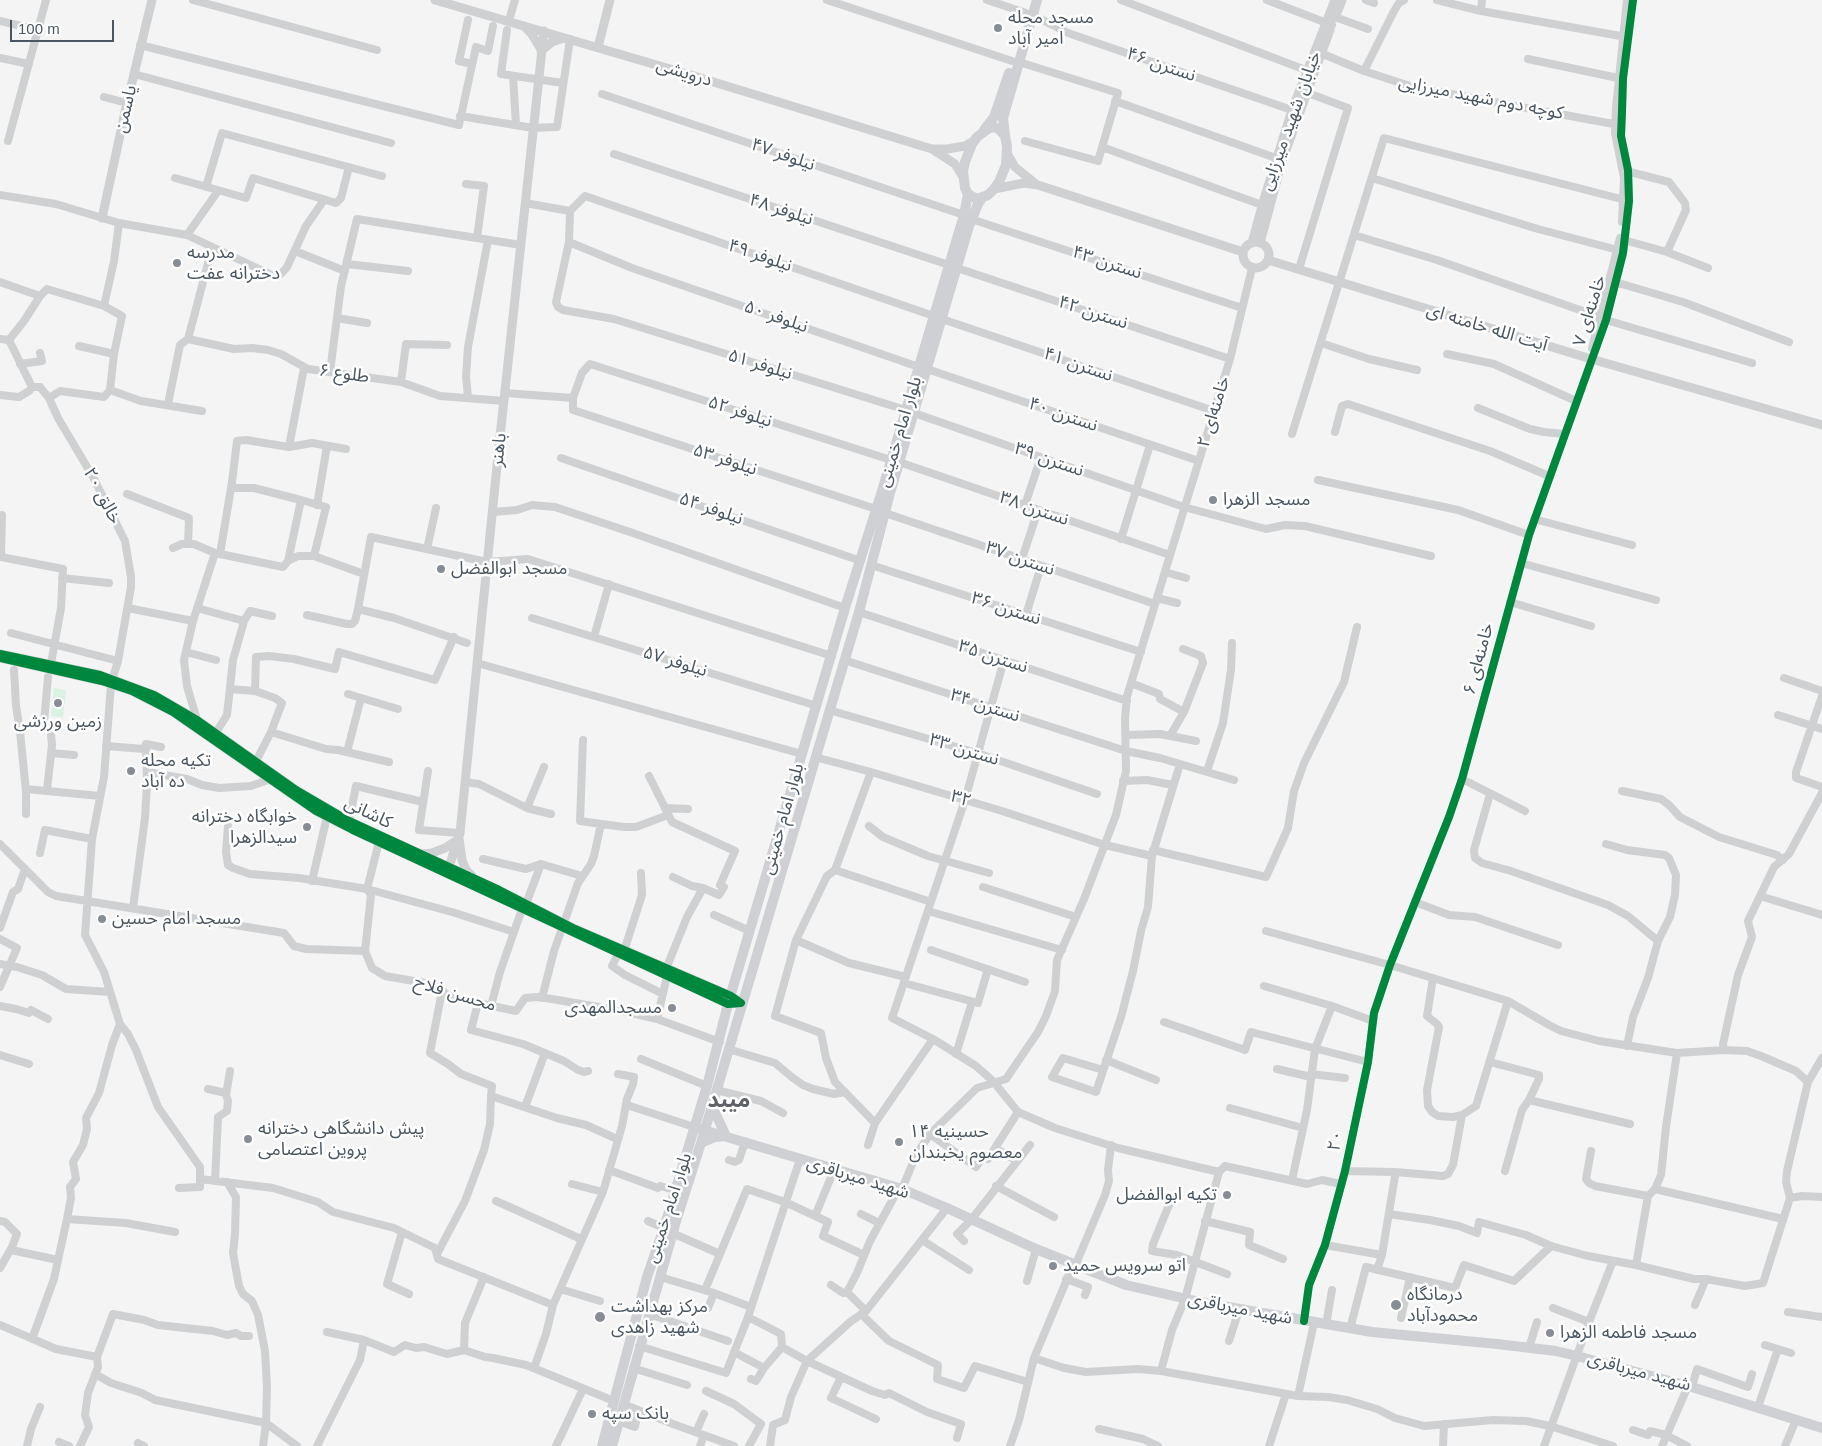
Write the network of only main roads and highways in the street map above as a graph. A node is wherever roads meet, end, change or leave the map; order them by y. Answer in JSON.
{"nodes":[{"id":1,"x":1030,"y":0,"type":"edge"},
{"id":2,"x":1037,"y":0,"type":"edge"},
{"id":3,"x":1029,"y":14,"type":"junction"},
{"id":4,"x":1016,"y":62,"type":"junction"},
{"id":5,"x":983,"y":131,"type":"junction"},
{"id":6,"x":1005,"y":136,"type":"junction"},
{"id":7,"x":968,"y":194,"type":"junction"},
{"id":8,"x":982,"y":198,"type":"junction"},
{"id":9,"x":967,"y":217,"type":"junction"},
{"id":10,"x":880,"y":511,"type":"junction"},
{"id":11,"x":788,"y":802,"type":"junction"},
{"id":12,"x":800,"y":806,"type":"junction"},
{"id":13,"x":724,"y":1046,"type":"junction"},
{"id":14,"x":711,"y":1088,"type":"junction"},
{"id":15,"x":712,"y":1106,"type":"junction"},
{"id":16,"x":699,"y":1129,"type":"junction"},
{"id":17,"x":726,"y":1136,"type":"junction"},
{"id":18,"x":701,"y":1143,"type":"junction"},
{"id":19,"x":668,"y":1231,"type":"junction"},
{"id":20,"x":618,"y":1402,"type":"junction"},
{"id":21,"x":1822,"y":1428,"type":"edge"},
{"id":22,"x":602,"y":1446,"type":"edge"},
{"id":23,"x":612,"y":1446,"type":"edge"}],
"edges":[{"from":1,"to":3,"type":"main road"},
{"from":2,"to":3,"type":"main road"},
{"from":3,"to":4,"type":"main road"},
{"from":4,"to":5,"type":"main road"},
{"from":4,"to":6,"type":"main road"},
{"from":5,"to":6,"type":"main road"},
{"from":5,"to":7,"type":"main road"},
{"from":6,"to":8,"type":"main road"},
{"from":7,"to":8,"type":"main road"},
{"from":7,"to":9,"type":"main road","name":"بلوار امام خمینی"},
{"from":8,"to":9,"type":"main road","name":"بلوار امام خمینی"},
{"from":9,"to":10,"type":"main road","name":"بلوار امام خمینی"},
{"from":10,"to":11,"type":"main road","name":"بلوار امام خمینی"},
{"from":10,"to":12,"type":"main road","name":"بلوار امام خمینی"},
{"from":11,"to":12,"type":"main road"},
{"from":11,"to":13,"type":"main road","name":"بلوار امام خمینی"},
{"from":12,"to":13,"type":"main road","name":"بلوار امام خمینی"},
{"from":13,"to":14,"type":"main road","name":"بلوار امام خمینی"},
{"from":14,"to":15,"type":"main road","name":"بلوار امام خمینی"},
{"from":14,"to":16,"type":"main road","name":"بلوار امام خمینی"},
{"from":15,"to":16,"type":"main road","name":"بلوار امام خمینی"},
{"from":15,"to":17,"type":"main road"},
{"from":16,"to":17,"type":"main road","name":"شهید میرباقری"},
{"from":16,"to":18,"type":"main road","name":"بلوار امام خمینی"},
{"from":16,"to":19,"type":"main road","name":"بلوار امام خمینی"},
{"from":17,"to":18,"type":"main road"},
{"from":17,"to":21,"type":"main road","name":"شهید میرباقری"},
{"from":18,"to":19,"type":"main road","name":"بلوار امام خمینی"},
{"from":19,"to":20,"type":"main road","name":"بلوار امام خمینی"},
{"from":19,"to":20,"type":"main road","name":"بلوار امام خمینی"},
{"from":20,"to":22,"type":"main road","name":"بلوار امام خمینی"},
{"from":20,"to":23,"type":"main road","name":"بلوار امام خمینی"}]}
